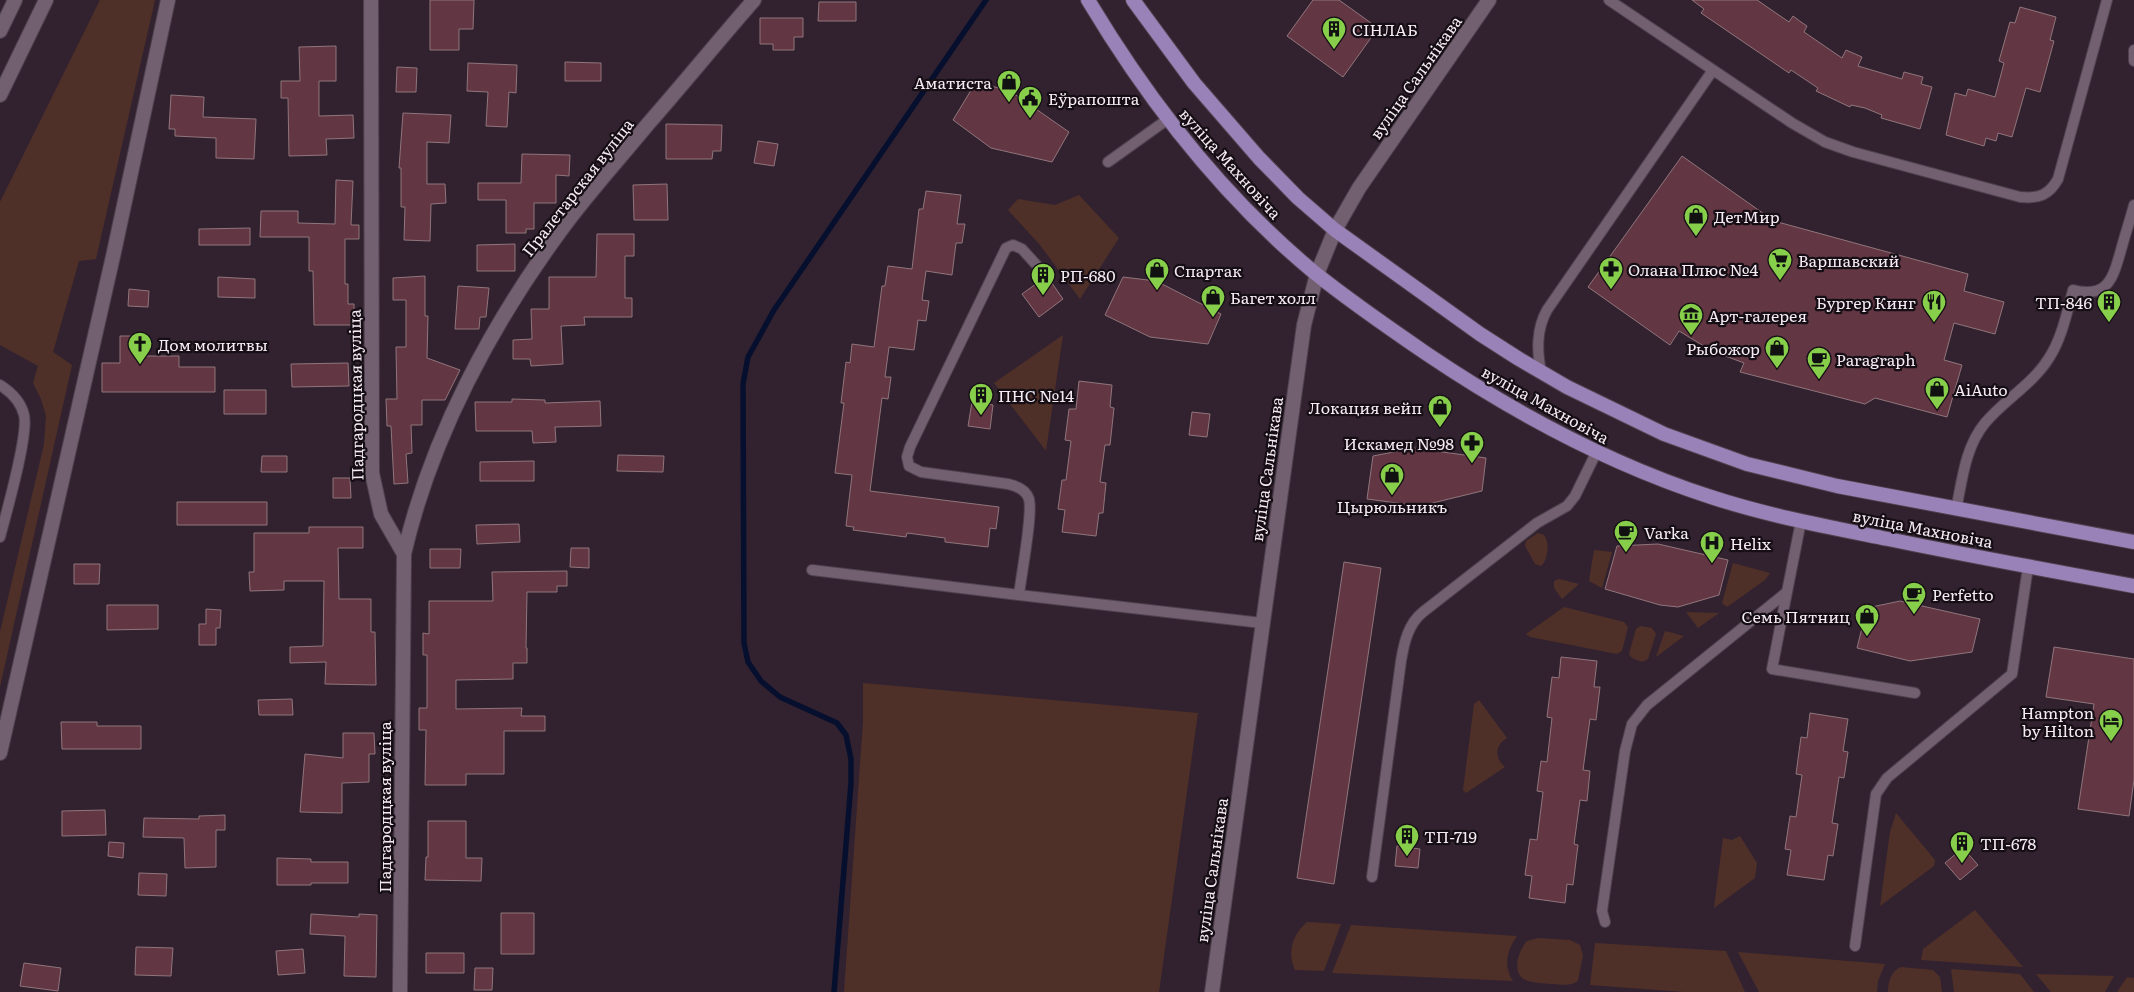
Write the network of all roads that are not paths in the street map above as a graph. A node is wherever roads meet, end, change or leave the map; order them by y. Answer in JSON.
{"nodes":[{"id":1,"x":15,"y":0,"type":"edge"},
{"id":2,"x":46,"y":0,"type":"edge"},
{"id":3,"x":168,"y":0,"type":"edge"},
{"id":4,"x":371,"y":0,"type":"edge"},
{"id":5,"x":754,"y":0,"type":"edge"},
{"id":6,"x":1088,"y":0,"type":"edge"},
{"id":7,"x":1134,"y":0,"type":"edge"},
{"id":8,"x":1489,"y":0,"type":"edge"},
{"id":9,"x":1609,"y":0,"type":"edge"},
{"id":10,"x":2108,"y":0,"type":"edge"},
{"id":11,"x":0,"y":31,"type":"edge"},
{"id":12,"x":2134,"y":50,"type":"edge"},
{"id":13,"x":2134,"y":61,"type":"edge"},
{"id":14,"x":1713,"y":70,"type":"junction"},
{"id":15,"x":0,"y":95,"type":"edge"},
{"id":16,"x":1168,"y":119,"type":"junction"},
{"id":17,"x":1108,"y":162,"type":"dead end"},
{"id":18,"x":2134,"y":205,"type":"edge"},
{"id":19,"x":1335,"y":230,"type":"junction"},
{"id":20,"x":1041,"y":270,"type":"dead end"},
{"id":21,"x":1317,"y":274,"type":"junction"},
{"id":22,"x":1541,"y":372,"type":"junction"},
{"id":23,"x":0,"y":385,"type":"edge"},
{"id":24,"x":1596,"y":453,"type":"junction"},
{"id":25,"x":1956,"y":510,"type":"junction"},
{"id":26,"x":1801,"y":521,"type":"junction"},
{"id":27,"x":0,"y":537,"type":"edge"},
{"id":28,"x":2134,"y":542,"type":"edge"},
{"id":29,"x":404,"y":554,"type":"junction"},
{"id":30,"x":2028,"y":567,"type":"junction"},
{"id":31,"x":812,"y":570,"type":"dead end"},
{"id":32,"x":2134,"y":586,"type":"edge"},
{"id":33,"x":1786,"y":592,"type":"junction"},
{"id":34,"x":1019,"y":595,"type":"junction"},
{"id":35,"x":1262,"y":623,"type":"junction"},
{"id":36,"x":1915,"y":693,"type":"dead end"},
{"id":37,"x":0,"y":753,"type":"edge"},
{"id":38,"x":1372,"y":877,"type":"dead end"},
{"id":39,"x":1604,"y":922,"type":"dead end"},
{"id":40,"x":1855,"y":946,"type":"dead end"},
{"id":41,"x":400,"y":992,"type":"edge"},
{"id":42,"x":1212,"y":992,"type":"edge"}],
"edges":[{"from":1,"to":11,"type":"street"},
{"from":2,"to":15,"type":"street"},
{"from":3,"to":37,"type":"street"},
{"from":4,"to":29,"type":"street","name":"Падгародцкая вуліца"},
{"from":5,"to":29,"type":"street","name":"Пралетарская вуліца"},
{"from":6,"to":16,"type":"main road","name":"вуліца Махновіча"},
{"from":7,"to":19,"type":"main road","name":"вуліца Махновіча"},
{"from":8,"to":19,"type":"street","name":"вуліца Сальнікава"},
{"from":9,"to":14,"type":"lane"},
{"from":10,"to":14,"type":"lane"},
{"from":12,"to":13,"type":"lane"},
{"from":14,"to":22,"type":"lane"},
{"from":16,"to":17,"type":"lane"},
{"from":16,"to":21,"type":"main road","name":"вуліца Махновіча"},
{"from":18,"to":25,"type":"lane"},
{"from":19,"to":21,"type":"street","name":"вуліца Сальнікава"},
{"from":19,"to":22,"type":"main road","name":"вуліца Махновіча"},
{"from":20,"to":34,"type":"lane"},
{"from":21,"to":24,"type":"main road","name":"вуліца Махновіча"},
{"from":21,"to":35,"type":"street","name":"вуліца Сальнікава"},
{"from":22,"to":25,"type":"main road","name":"вуліца Махновіча"},
{"from":23,"to":27,"type":"lane"},
{"from":24,"to":26,"type":"main road","name":"вуліца Махновіча"},
{"from":24,"to":38,"type":"lane"},
{"from":25,"to":28,"type":"main road","name":"вуліца Махновіча"},
{"from":26,"to":30,"type":"main road","name":"вуліца Махновіча"},
{"from":26,"to":33,"type":"lane"},
{"from":29,"to":41,"type":"street","name":"Падгародцкая вуліца"},
{"from":30,"to":32,"type":"main road","name":"вуліца Махновіча"},
{"from":30,"to":40,"type":"lane"},
{"from":31,"to":34,"type":"lane"},
{"from":33,"to":36,"type":"lane"},
{"from":33,"to":39,"type":"lane"},
{"from":34,"to":35,"type":"lane"},
{"from":35,"to":42,"type":"street","name":"вуліца Сальнікава"}]}
